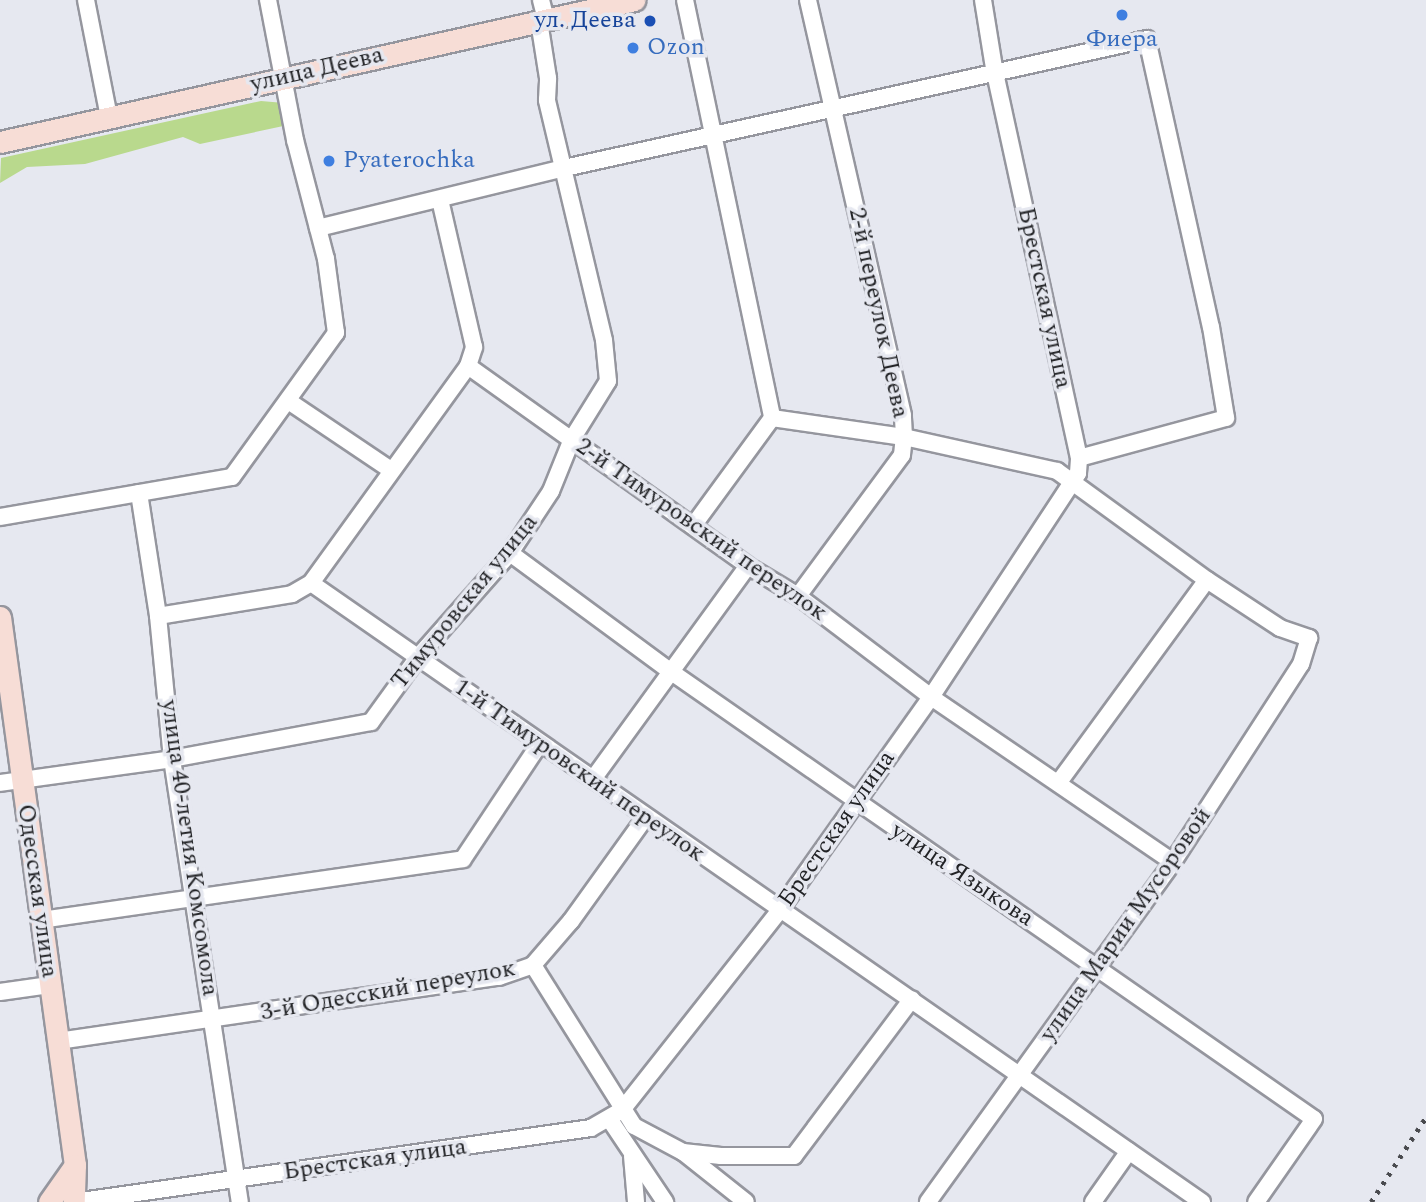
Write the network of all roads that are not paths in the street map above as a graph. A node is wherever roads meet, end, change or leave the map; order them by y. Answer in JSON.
{"nodes":[{"id":1,"x":86,"y":0,"type":"edge"},
{"id":2,"x":268,"y":0,"type":"edge"},
{"id":3,"x":634,"y":0,"type":"edge"},
{"id":4,"x":685,"y":0,"type":"edge"},
{"id":5,"x":808,"y":0,"type":"edge"},
{"id":6,"x":984,"y":0,"type":"edge"},
{"id":7,"x":542,"y":14,"type":"edge"},
{"id":8,"x":995,"y":74,"type":"junction"},
{"id":9,"x":286,"y":77,"type":"junction"},
{"id":10,"x":834,"y":110,"type":"junction"},
{"id":11,"x":109,"y":117,"type":"junction"},
{"id":12,"x":714,"y":136,"type":"junction"},
{"id":13,"x":0,"y":142,"type":"edge"},
{"id":14,"x":560,"y":169,"type":"junction"},
{"id":15,"x":440,"y":200,"type":"junction"},
{"id":16,"x":318,"y":228,"type":"junction"},
{"id":17,"x":468,"y":366,"type":"junction"},
{"id":18,"x":290,"y":402,"type":"junction"},
{"id":19,"x":772,"y":418,"type":"junction"},
{"id":20,"x":904,"y":437,"type":"junction"},
{"id":21,"x":572,"y":439,"type":"junction"},
{"id":22,"x":1079,"y":458,"type":"junction"},
{"id":23,"x":391,"y":470,"type":"junction"},
{"id":24,"x":1075,"y":481,"type":"junction"},
{"id":25,"x":139,"y":493,"type":"junction"},
{"id":26,"x":0,"y":517,"type":"edge"},
{"id":27,"x":693,"y":526,"type":"junction"},
{"id":28,"x":510,"y":553,"type":"junction"},
{"id":29,"x":748,"y":566,"type":"junction"},
{"id":30,"x":1208,"y":580,"type":"junction"},
{"id":31,"x":311,"y":583,"type":"junction"},
{"id":32,"x":798,"y":596,"type":"junction"},
{"id":33,"x":158,"y":616,"type":"junction"},
{"id":34,"x":0,"y":617,"type":"edge"},
{"id":35,"x":418,"y":657,"type":"junction"},
{"id":36,"x":670,"y":671,"type":"junction"},
{"id":37,"x":931,"y":697,"type":"junction"},
{"id":38,"x":540,"y":743,"type":"junction"},
{"id":39,"x":172,"y":759,"type":"junction"},
{"id":40,"x":593,"y":779,"type":"junction"},
{"id":41,"x":22,"y":780,"type":"junction"},
{"id":42,"x":1059,"y":782,"type":"junction"},
{"id":43,"x":0,"y":783,"type":"edge"},
{"id":44,"x":856,"y":802,"type":"junction"},
{"id":45,"x":645,"y":818,"type":"junction"},
{"id":46,"x":1173,"y":862,"type":"junction"},
{"id":47,"x":195,"y":899,"type":"junction"},
{"id":48,"x":779,"y":911,"type":"junction"},
{"id":49,"x":41,"y":920,"type":"junction"},
{"id":50,"x":533,"y":965,"type":"junction"},
{"id":51,"x":1098,"y":968,"type":"junction"},
{"id":52,"x":50,"y":985,"type":"junction"},
{"id":53,"x":0,"y":992,"type":"edge"},
{"id":54,"x":912,"y":999,"type":"junction"},
{"id":55,"x":214,"y":1021,"type":"junction"},
{"id":56,"x":58,"y":1041,"type":"junction"},
{"id":57,"x":1021,"y":1074,"type":"junction"},
{"id":58,"x":616,"y":1115,"type":"junction"},
{"id":59,"x":1129,"y":1151,"type":"junction"},
{"id":60,"x":631,"y":1152,"type":"junction"},
{"id":61,"x":683,"y":1152,"type":"junction"},
{"id":62,"x":75,"y":1165,"type":"junction"},
{"id":63,"x":238,"y":1180,"type":"junction"},
{"id":64,"x":49,"y":1202,"type":"edge"},
{"id":65,"x":74,"y":1202,"type":"edge"},
{"id":66,"x":240,"y":1202,"type":"edge"},
{"id":67,"x":636,"y":1202,"type":"edge"},
{"id":68,"x":665,"y":1202,"type":"edge"},
{"id":69,"x":746,"y":1202,"type":"edge"},
{"id":70,"x":928,"y":1202,"type":"edge"},
{"id":71,"x":1093,"y":1202,"type":"edge"},
{"id":72,"x":1202,"y":1202,"type":"edge"},
{"id":73,"x":1256,"y":1202,"type":"edge"}],
"edges":[{"from":1,"to":11,"type":"street"},
{"from":2,"to":9,"type":"street"},
{"from":3,"to":7,"type":"main road","name":"улица Деева"},
{"from":4,"to":12,"type":"street"},
{"from":5,"to":10,"type":"street","name":"2-й переулок Деева"},
{"from":6,"to":8,"type":"street","name":"Брестская улица"},
{"from":7,"to":9,"type":"main road","name":"улица Деева"},
{"from":7,"to":14,"type":"street","name":"Тимуровская улица"},
{"from":8,"to":10,"type":"street"},
{"from":8,"to":22,"type":"street","name":"Брестская улица"},
{"from":8,"to":22,"type":"street"},
{"from":9,"to":11,"type":"main road","name":"улица Деева"},
{"from":9,"to":16,"type":"street"},
{"from":10,"to":12,"type":"street"},
{"from":10,"to":20,"type":"street","name":"2-й переулок Деева"},
{"from":11,"to":13,"type":"main road","name":"улица Деева"},
{"from":12,"to":14,"type":"street"},
{"from":12,"to":19,"type":"street"},
{"from":14,"to":15,"type":"street"},
{"from":14,"to":21,"type":"street","name":"Тимуровская улица"},
{"from":15,"to":16,"type":"street"},
{"from":15,"to":17,"type":"street"},
{"from":16,"to":18,"type":"street"},
{"from":17,"to":21,"type":"street","name":"2-й Тимуровский переулок"},
{"from":17,"to":23,"type":"street"},
{"from":18,"to":23,"type":"street"},
{"from":18,"to":25,"type":"street"},
{"from":19,"to":20,"type":"street"},
{"from":19,"to":27,"type":"street"},
{"from":20,"to":24,"type":"street"},
{"from":20,"to":32,"type":"street","name":"2-й переулок Деева"},
{"from":21,"to":27,"type":"street","name":"2-й Тимуровский переулок"},
{"from":21,"to":28,"type":"street","name":"Тимуровская улица"},
{"from":22,"to":24,"type":"street","name":"Брестская улица"},
{"from":23,"to":31,"type":"street"},
{"from":24,"to":30,"type":"street"},
{"from":24,"to":37,"type":"street","name":"Брестская улица"},
{"from":25,"to":26,"type":"street"},
{"from":25,"to":33,"type":"street","name":"улица 40-летия Комсомола"},
{"from":27,"to":29,"type":"street","name":"2-й Тимуровский переулок"},
{"from":28,"to":35,"type":"street","name":"Тимуровская улица"},
{"from":28,"to":36,"type":"street","name":"улица Языкова"},
{"from":29,"to":32,"type":"street","name":"2-й Тимуровский переулок"},
{"from":29,"to":36,"type":"street"},
{"from":30,"to":42,"type":"street"},
{"from":30,"to":46,"type":"street","name":"улица Марии Мусоровой"},
{"from":31,"to":33,"type":"street"},
{"from":31,"to":35,"type":"street","name":"1-й Тимуровский переулок"},
{"from":32,"to":37,"type":"street","name":"2-й Тимуровский переулок"},
{"from":33,"to":39,"type":"street","name":"улица 40-летия Комсомола"},
{"from":34,"to":41,"type":"main road","name":"Одесская улица"},
{"from":35,"to":38,"type":"street","name":"1-й Тимуровский переулок"},
{"from":35,"to":39,"type":"street","name":"Тимуровская улица"},
{"from":36,"to":40,"type":"street"},
{"from":36,"to":44,"type":"street","name":"улица Языкова"},
{"from":37,"to":42,"type":"street","name":"2-й Тимуровский переулок"},
{"from":37,"to":44,"type":"street","name":"Брестская улица"},
{"from":38,"to":40,"type":"street","name":"1-й Тимуровский переулок"},
{"from":38,"to":47,"type":"street"},
{"from":39,"to":41,"type":"street","name":"Тимуровская улица"},
{"from":39,"to":47,"type":"street","name":"улица 40-летия Комсомола"},
{"from":40,"to":45,"type":"street","name":"1-й Тимуровский переулок"},
{"from":41,"to":43,"type":"street","name":"Тимуровская улица"},
{"from":41,"to":49,"type":"main road","name":"Одесская улица"},
{"from":42,"to":46,"type":"street","name":"2-й Тимуровский переулок"},
{"from":44,"to":48,"type":"street","name":"Брестская улица"},
{"from":44,"to":51,"type":"street","name":"улица Языкова"},
{"from":45,"to":48,"type":"street","name":"1-й Тимуровский переулок"},
{"from":45,"to":50,"type":"street","name":"3-й Одесский переулок"},
{"from":46,"to":51,"type":"street","name":"улица Марии Мусоровой"},
{"from":47,"to":49,"type":"street"},
{"from":47,"to":55,"type":"street","name":"улица 40-летия Комсомола"},
{"from":48,"to":54,"type":"street","name":"1-й Тимуровский переулок"},
{"from":48,"to":58,"type":"street","name":"Брестская улица"},
{"from":49,"to":52,"type":"main road","name":"Одесская улица"},
{"from":50,"to":55,"type":"street","name":"3-й Одесский переулок"},
{"from":50,"to":58,"type":"street"},
{"from":51,"to":57,"type":"street","name":"улица Марии Мусоровой"},
{"from":51,"to":73,"type":"street","name":"улица Языкова"},
{"from":52,"to":53,"type":"street"},
{"from":52,"to":56,"type":"main road","name":"Одесская улица"},
{"from":54,"to":57,"type":"street","name":"1-й Тимуровский переулок"},
{"from":54,"to":61,"type":"street"},
{"from":55,"to":56,"type":"street","name":"3-й Одесский переулок"},
{"from":55,"to":63,"type":"street","name":"улица 40-летия Комсомола"},
{"from":56,"to":62,"type":"main road","name":"Одесская улица"},
{"from":57,"to":59,"type":"street","name":"1-й Тимуровский переулок"},
{"from":57,"to":70,"type":"street","name":"улица Марии Мусоровой"},
{"from":58,"to":60,"type":"street"},
{"from":58,"to":61,"type":"street"},
{"from":58,"to":63,"type":"street","name":"Брестская улица"},
{"from":59,"to":71,"type":"street"},
{"from":59,"to":72,"type":"street","name":"1-й Тимуровский переулок"},
{"from":60,"to":67,"type":"street"},
{"from":60,"to":68,"type":"street"},
{"from":61,"to":69,"type":"street"},
{"from":62,"to":64,"type":"main road"},
{"from":62,"to":65,"type":"main road","name":"Одесская улица"},
{"from":63,"to":65,"type":"street","name":"Брестская улица"},
{"from":63,"to":66,"type":"street","name":"улица 40-летия Комсомола"}]}
